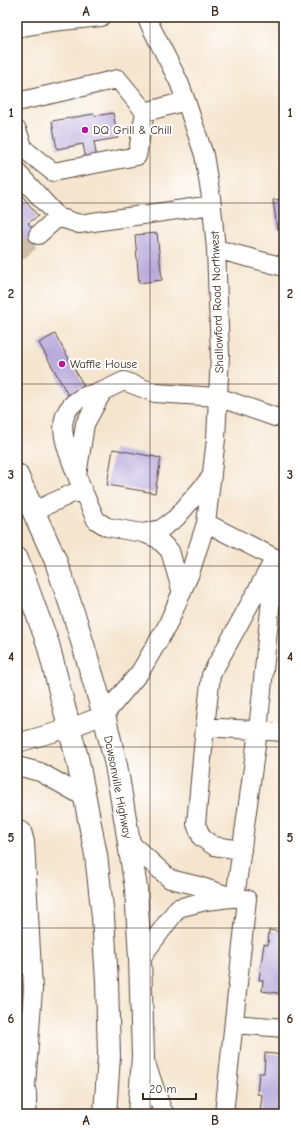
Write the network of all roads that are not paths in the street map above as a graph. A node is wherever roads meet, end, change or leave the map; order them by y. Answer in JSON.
{"nodes":[{"id":1,"x":101,"y":17,"type":"edge"},
{"id":2,"x":146,"y":17,"type":"edge"},
{"id":3,"x":17,"y":28,"type":"edge"},
{"id":4,"x":186,"y":101,"type":"junction"},
{"id":5,"x":17,"y":102,"type":"edge"},
{"id":6,"x":145,"y":112,"type":"junction"},
{"id":7,"x":17,"y":130,"type":"edge"},
{"id":8,"x":17,"y":172,"type":"edge"},
{"id":9,"x":212,"y":205,"type":"junction"},
{"id":10,"x":58,"y":217,"type":"junction"},
{"id":11,"x":38,"y":235,"type":"tunnel mouth"},
{"id":12,"x":216,"y":248,"type":"junction"},
{"id":13,"x":284,"y":267,"type":"edge"},
{"id":14,"x":218,"y":397,"type":"junction"},
{"id":15,"x":275,"y":417,"type":"dead end"},
{"id":16,"x":17,"y":475,"type":"edge"},
{"id":17,"x":212,"y":476,"type":"junction"},
{"id":18,"x":80,"y":482,"type":"junction"},
{"id":19,"x":34,"y":511,"type":"junction"},
{"id":20,"x":206,"y":523,"type":"junction"},
{"id":21,"x":143,"y":533,"type":"junction"},
{"id":22,"x":17,"y":558,"type":"edge"},
{"id":23,"x":279,"y":562,"type":"edge"},
{"id":24,"x":182,"y":593,"type":"junction"},
{"id":25,"x":104,"y":714,"type":"junction"},
{"id":26,"x":205,"y":727,"type":"junction"},
{"id":27,"x":70,"y":728,"type":"junction"},
{"id":28,"x":258,"y":731,"type":"junction"},
{"id":29,"x":284,"y":732,"type":"edge"},
{"id":30,"x":17,"y":743,"type":"edge"},
{"id":31,"x":17,"y":766,"type":"edge"},
{"id":32,"x":86,"y":798,"type":"junction"},
{"id":33,"x":17,"y":830,"type":"edge"},
{"id":34,"x":129,"y":842,"type":"junction"},
{"id":35,"x":242,"y":850,"type":"junction"},
{"id":36,"x":241,"y":898,"type":"junction"},
{"id":37,"x":140,"y":959,"type":"junction"},
{"id":38,"x":234,"y":1024,"type":"junction"},
{"id":39,"x":284,"y":1028,"type":"edge"},
{"id":40,"x":143,"y":1056,"type":"junction"},
{"id":41,"x":21,"y":1083,"type":"edge"},
{"id":42,"x":26,"y":1114,"type":"edge"},
{"id":43,"x":105,"y":1114,"type":"edge"},
{"id":44,"x":139,"y":1114,"type":"edge"},
{"id":45,"x":166,"y":1114,"type":"edge"},
{"id":46,"x":224,"y":1114,"type":"edge"}],
"edges":[{"from":1,"to":3,"type":"street"},
{"from":2,"to":4,"type":"street","name":"Shallowford Road Northwest"},
{"from":4,"to":6,"type":"street"},
{"from":4,"to":9,"type":"street","name":"Shallowford Road Northwest"},
{"from":5,"to":6,"type":"street"},
{"from":6,"to":7,"type":"street"},
{"from":8,"to":10,"type":"street"},
{"from":9,"to":10,"type":"street"},
{"from":9,"to":12,"type":"street","name":"Shallowford Road Northwest"},
{"from":10,"to":11,"type":"street"},
{"from":12,"to":13,"type":"street"},
{"from":12,"to":14,"type":"street","name":"Shallowford Road Northwest"},
{"from":14,"to":15,"type":"street"},
{"from":14,"to":17,"type":"street","name":"Shallowford Road Northwest"},
{"from":14,"to":18,"type":"street"},
{"from":16,"to":19,"type":"main road","name":"Dawsonville Highway"},
{"from":17,"to":20,"type":"street","name":"Shallowford Road Northwest"},
{"from":17,"to":21,"type":"street"},
{"from":18,"to":19,"type":"street"},
{"from":18,"to":21,"type":"street"},
{"from":19,"to":25,"type":"main road","name":"Dawsonville Highway"},
{"from":20,"to":23,"type":"street"},
{"from":20,"to":24,"type":"street","name":"Shallowford Road Northwest"},
{"from":21,"to":24,"type":"street"},
{"from":22,"to":27,"type":"main road"},
{"from":23,"to":26,"type":"street"},
{"from":23,"to":28,"type":"street"},
{"from":24,"to":25,"type":"street","name":"Shallowford Road Northwest"},
{"from":25,"to":27,"type":"street"},
{"from":25,"to":34,"type":"main road","name":"Dawsonville Highway"},
{"from":26,"to":28,"type":"street"},
{"from":26,"to":35,"type":"street"},
{"from":27,"to":30,"type":"street"},
{"from":27,"to":32,"type":"main road"},
{"from":28,"to":29,"type":"street"},
{"from":28,"to":35,"type":"street"},
{"from":31,"to":32,"type":"street"},
{"from":32,"to":43,"type":"main road"},
{"from":33,"to":41,"type":"street"},
{"from":34,"to":36,"type":"street"},
{"from":34,"to":37,"type":"main road","name":"Dawsonville Highway"},
{"from":35,"to":36,"type":"street"},
{"from":36,"to":37,"type":"street"},
{"from":36,"to":38,"type":"street"},
{"from":37,"to":40,"type":"main road","name":"Dawsonville Highway"},
{"from":38,"to":39,"type":"street"},
{"from":38,"to":46,"type":"street"},
{"from":40,"to":44,"type":"main road","name":"Dawsonville Highway"},
{"from":40,"to":45,"type":"street"},
{"from":41,"to":42,"type":"street"}]}
